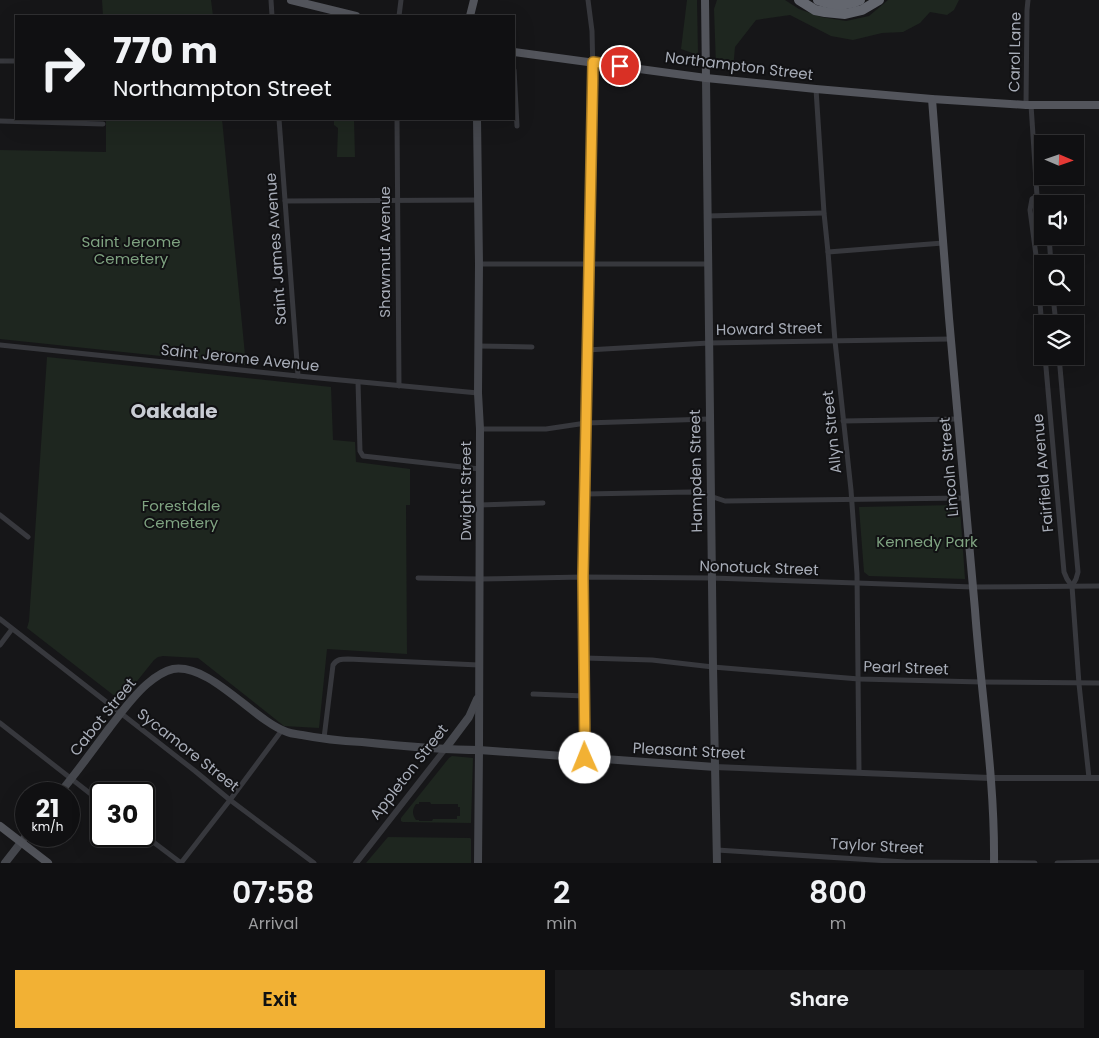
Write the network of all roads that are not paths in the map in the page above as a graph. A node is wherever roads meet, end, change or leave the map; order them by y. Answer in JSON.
{"nodes":[{"id":1,"x":271,"y":0,"type":"edge"},
{"id":2,"x":291,"y":0,"type":"edge"},
{"id":3,"x":401,"y":0,"type":"edge"},
{"id":4,"x":474,"y":0,"type":"edge"},
{"id":5,"x":588,"y":0,"type":"edge"},
{"id":6,"x":705,"y":0,"type":"edge"},
{"id":7,"x":799,"y":0,"type":"edge"},
{"id":8,"x":818,"y":0,"type":"edge"},
{"id":9,"x":860,"y":0,"type":"edge"},
{"id":10,"x":879,"y":0,"type":"edge"},
{"id":11,"x":1028,"y":0,"type":"edge"},
{"id":12,"x":318,"y":3,"type":"edge"},
{"id":13,"x":272,"y":15,"type":"edge"},
{"id":14,"x":353,"y":15,"type":"edge"},
{"id":15,"x":399,"y":15,"type":"edge"},
{"id":16,"x":470,"y":15,"type":"edge"},
{"id":17,"x":475,"y":15,"type":"edge"},
{"id":18,"x":515,"y":52,"type":"edge"},
{"id":19,"x":0,"y":61,"type":"edge"},
{"id":20,"x":15,"y":61,"type":"edge"},
{"id":21,"x":593,"y":62,"type":"junction"},
{"id":22,"x":706,"y":78,"type":"junction"},
{"id":23,"x":515,"y":89,"type":"edge"},
{"id":24,"x":816,"y":89,"type":"junction"},
{"id":25,"x":932,"y":99,"type":"junction"},
{"id":26,"x":1029,"y":105,"type":"junction"},
{"id":27,"x":1099,"y":105,"type":"edge"},
{"id":28,"x":280,"y":120,"type":"edge"},
{"id":29,"x":397,"y":120,"type":"edge"},
{"id":30,"x":477,"y":120,"type":"edge"},
{"id":31,"x":0,"y":121,"type":"edge"},
{"id":32,"x":103,"y":124,"type":"dead end"},
{"id":33,"x":517,"y":126,"type":"dead end"},
{"id":34,"x":1037,"y":195,"type":"edge"},
{"id":35,"x":1034,"y":198,"type":"edge"},
{"id":36,"x":285,"y":200,"type":"junction"},
{"id":37,"x":398,"y":200,"type":"junction"},
{"id":38,"x":478,"y":200,"type":"junction"},
{"id":39,"x":824,"y":213,"type":"junction"},
{"id":40,"x":707,"y":216,"type":"junction"},
{"id":41,"x":1034,"y":240,"type":"edge"},
{"id":42,"x":943,"y":244,"type":"junction"},
{"id":43,"x":1035,"y":245,"type":"edge"},
{"id":44,"x":828,"y":252,"type":"junction"},
{"id":45,"x":479,"y":264,"type":"junction"},
{"id":46,"x":590,"y":264,"type":"junction"},
{"id":47,"x":707,"y":264,"type":"junction"},
{"id":48,"x":1041,"y":315,"type":"edge"},
{"id":49,"x":951,"y":339,"type":"junction"},
{"id":50,"x":835,"y":341,"type":"junction"},
{"id":51,"x":709,"y":343,"type":"junction"},
{"id":52,"x":0,"y":345,"type":"edge"},
{"id":53,"x":478,"y":346,"type":"junction"},
{"id":54,"x":532,"y":347,"type":"dead end"},
{"id":55,"x":587,"y":350,"type":"junction"},
{"id":56,"x":1046,"y":365,"type":"edge"},
{"id":57,"x":1060,"y":365,"type":"edge"},
{"id":58,"x":298,"y":376,"type":"junction"},
{"id":59,"x":358,"y":382,"type":"junction"},
{"id":60,"x":399,"y":386,"type":"junction"},
{"id":61,"x":478,"y":393,"type":"junction"},
{"id":62,"x":959,"y":419,"type":"junction"},
{"id":63,"x":709,"y":420,"type":"junction"},
{"id":64,"x":843,"y":421,"type":"junction"},
{"id":65,"x":586,"y":423,"type":"junction"},
{"id":66,"x":480,"y":428,"type":"junction"},
{"id":67,"x":480,"y":469,"type":"junction"},
{"id":68,"x":585,"y":494,"type":"junction"},
{"id":69,"x":711,"y":497,"type":"junction"},
{"id":70,"x":966,"y":498,"type":"junction"},
{"id":71,"x":851,"y":499,"type":"junction"},
{"id":72,"x":543,"y":503,"type":"dead end"},
{"id":73,"x":479,"y":505,"type":"junction"},
{"id":74,"x":0,"y":515,"type":"edge"},
{"id":75,"x":28,"y":537,"type":"dead end"},
{"id":76,"x":583,"y":577,"type":"junction"},
{"id":77,"x":418,"y":578,"type":"dead end"},
{"id":78,"x":712,"y":578,"type":"junction"},
{"id":79,"x":480,"y":579,"type":"junction"},
{"id":80,"x":858,"y":583,"type":"junction"},
{"id":81,"x":1072,"y":586,"type":"junction"},
{"id":82,"x":1099,"y":586,"type":"edge"},
{"id":83,"x":973,"y":587,"type":"junction"},
{"id":84,"x":0,"y":619,"type":"edge"},
{"id":85,"x":12,"y":629,"type":"junction"},
{"id":86,"x":0,"y":644,"type":"edge"},
{"id":87,"x":585,"y":658,"type":"junction"},
{"id":88,"x":479,"y":665,"type":"junction"},
{"id":89,"x":713,"y":667,"type":"junction"},
{"id":90,"x":178,"y":669,"type":"joint"},
{"id":91,"x":859,"y":679,"type":"junction"},
{"id":92,"x":982,"y":682,"type":"junction"},
{"id":93,"x":1079,"y":684,"type":"junction"},
{"id":94,"x":1099,"y":684,"type":"edge"},
{"id":95,"x":533,"y":694,"type":"dead end"},
{"id":96,"x":479,"y":695,"type":"junction"},
{"id":97,"x":585,"y":696,"type":"junction"},
{"id":98,"x":121,"y":714,"type":"junction"},
{"id":99,"x":0,"y":723,"type":"edge"},
{"id":100,"x":282,"y":730,"type":"junction"},
{"id":101,"x":324,"y":738,"type":"junction"},
{"id":102,"x":445,"y":749,"type":"junction"},
{"id":103,"x":480,"y":750,"type":"junction"},
{"id":104,"x":585,"y":758,"type":"junction"},
{"id":105,"x":715,"y":767,"type":"junction"},
{"id":106,"x":859,"y":772,"type":"junction"},
{"id":107,"x":72,"y":778,"type":"junction"},
{"id":108,"x":990,"y":778,"type":"junction"},
{"id":109,"x":1089,"y":778,"type":"junction"},
{"id":110,"x":1099,"y":778,"type":"edge"},
{"id":111,"x":69,"y":782,"type":"edge"},
{"id":112,"x":90,"y":793,"type":"edge"},
{"id":113,"x":230,"y":800,"type":"junction"},
{"id":114,"x":0,"y":826,"type":"edge"},
{"id":115,"x":15,"y":834,"type":"edge"},
{"id":116,"x":155,"y":844,"type":"edge"},
{"id":117,"x":18,"y":847,"type":"edge"},
{"id":118,"x":32,"y":847,"type":"edge"},
{"id":119,"x":717,"y":850,"type":"junction"},
{"id":120,"x":994,"y":862,"type":"edge"},
{"id":121,"x":1099,"y":862,"type":"edge"},
{"id":122,"x":5,"y":863,"type":"edge"},
{"id":123,"x":48,"y":863,"type":"edge"},
{"id":124,"x":180,"y":863,"type":"edge"},
{"id":125,"x":314,"y":863,"type":"edge"},
{"id":126,"x":356,"y":863,"type":"edge"},
{"id":127,"x":478,"y":863,"type":"edge"},
{"id":128,"x":717,"y":863,"type":"edge"},
{"id":129,"x":1035,"y":863,"type":"edge"},
{"id":130,"x":1057,"y":863,"type":"edge"}],
"edges":[{"from":1,"to":13,"type":"street"},
{"from":2,"to":12,"type":"main road"},
{"from":3,"to":15,"type":"street"},
{"from":4,"to":16,"type":"main road"},
{"from":4,"to":17,"type":"main road"},
{"from":5,"to":21,"type":"street"},
{"from":6,"to":22,"type":"main road"},
{"from":7,"to":10,"type":"highway"},
{"from":8,"to":9,"type":"highway"},
{"from":11,"to":26,"type":"street","name":"Carol Lane"},
{"from":12,"to":14,"type":"main road"},
{"from":18,"to":21,"type":"main road","name":"Northampton Street"},
{"from":19,"to":20,"type":"street"},
{"from":21,"to":22,"type":"main road","name":"Northampton Street"},
{"from":21,"to":46,"type":"street"},
{"from":22,"to":24,"type":"main road","name":"Northampton Street"},
{"from":22,"to":40,"type":"main road","name":"Hampden Street"},
{"from":23,"to":33,"type":"street"},
{"from":24,"to":25,"type":"main road","name":"Northampton Street"},
{"from":24,"to":39,"type":"street","name":"Allyn Street"},
{"from":25,"to":26,"type":"main road","name":"Northampton Street"},
{"from":25,"to":42,"type":"main road","name":"Lincoln Street"},
{"from":26,"to":27,"type":"main road","name":"Northampton Street"},
{"from":26,"to":34,"type":"street"},
{"from":28,"to":36,"type":"street","name":"Saint James Avenue"},
{"from":29,"to":37,"type":"street","name":"Shawmut Avenue"},
{"from":30,"to":38,"type":"main road","name":"Dwight Street"},
{"from":31,"to":32,"type":"street"},
{"from":35,"to":41,"type":"street"},
{"from":36,"to":37,"type":"street"},
{"from":36,"to":58,"type":"street","name":"Saint James Avenue"},
{"from":37,"to":38,"type":"street"},
{"from":37,"to":60,"type":"street","name":"Shawmut Avenue"},
{"from":38,"to":45,"type":"main road","name":"Dwight Street"},
{"from":39,"to":40,"type":"street"},
{"from":39,"to":44,"type":"street","name":"Allyn Street"},
{"from":40,"to":47,"type":"main road","name":"Hampden Street"},
{"from":42,"to":44,"type":"street"},
{"from":42,"to":49,"type":"main road","name":"Lincoln Street"},
{"from":43,"to":48,"type":"street"},
{"from":44,"to":50,"type":"street","name":"Allyn Street"},
{"from":45,"to":46,"type":"street"},
{"from":45,"to":53,"type":"main road","name":"Dwight Street"},
{"from":46,"to":47,"type":"street"},
{"from":46,"to":55,"type":"street"},
{"from":47,"to":51,"type":"main road","name":"Hampden Street"},
{"from":49,"to":50,"type":"street","name":"Howard Street"},
{"from":49,"to":62,"type":"main road","name":"Lincoln Street"},
{"from":50,"to":51,"type":"street","name":"Howard Street"},
{"from":50,"to":64,"type":"street","name":"Allyn Street"},
{"from":51,"to":55,"type":"street","name":"Howard Street"},
{"from":51,"to":63,"type":"main road","name":"Hampden Street"},
{"from":52,"to":58,"type":"street","name":"Saint Jerome Avenue"},
{"from":53,"to":54,"type":"street"},
{"from":53,"to":61,"type":"main road","name":"Dwight Street"},
{"from":55,"to":65,"type":"street"},
{"from":56,"to":81,"type":"street","name":"Fairfield Avenue"},
{"from":57,"to":81,"type":"street","name":"Fairfield Avenue"},
{"from":58,"to":59,"type":"street","name":"Saint Jerome Avenue"},
{"from":59,"to":60,"type":"street","name":"Saint Jerome Avenue"},
{"from":59,"to":67,"type":"street"},
{"from":60,"to":61,"type":"street","name":"Saint Jerome Avenue"},
{"from":61,"to":66,"type":"main road","name":"Dwight Street"},
{"from":62,"to":64,"type":"street"},
{"from":62,"to":70,"type":"main road","name":"Lincoln Street"},
{"from":63,"to":65,"type":"street"},
{"from":63,"to":69,"type":"main road","name":"Hampden Street"},
{"from":64,"to":71,"type":"street","name":"Allyn Street"},
{"from":65,"to":66,"type":"street"},
{"from":65,"to":68,"type":"street"},
{"from":66,"to":67,"type":"main road","name":"Dwight Street"},
{"from":67,"to":73,"type":"main road","name":"Dwight Street"},
{"from":68,"to":69,"type":"street"},
{"from":68,"to":76,"type":"street"},
{"from":69,"to":71,"type":"street"},
{"from":69,"to":78,"type":"main road","name":"Hampden Street"},
{"from":70,"to":71,"type":"street"},
{"from":70,"to":83,"type":"main road","name":"Lincoln Street"},
{"from":71,"to":80,"type":"street","name":"Allyn Street"},
{"from":72,"to":73,"type":"street"},
{"from":73,"to":79,"type":"main road","name":"Dwight Street"},
{"from":74,"to":75,"type":"street"},
{"from":76,"to":78,"type":"street","name":"Nonotuck Street"},
{"from":76,"to":79,"type":"street","name":"Nonotuck Street"},
{"from":76,"to":87,"type":"street"},
{"from":77,"to":79,"type":"street","name":"Nonotuck Street"},
{"from":78,"to":80,"type":"street","name":"Nonotuck Street"},
{"from":78,"to":89,"type":"main road","name":"Hampden Street"},
{"from":79,"to":88,"type":"main road","name":"Dwight Street"},
{"from":80,"to":83,"type":"street","name":"Nonotuck Street"},
{"from":80,"to":91,"type":"street","name":"Allyn Street"},
{"from":81,"to":82,"type":"street","name":"Nonotuck Street"},
{"from":81,"to":83,"type":"street","name":"Nonotuck Street"},
{"from":81,"to":93,"type":"street","name":"Fairfield Avenue"},
{"from":83,"to":92,"type":"main road","name":"Lincoln Street"},
{"from":84,"to":85,"type":"street","name":"Sycamore Street"},
{"from":85,"to":86,"type":"street"},
{"from":85,"to":98,"type":"street","name":"Sycamore Street"},
{"from":87,"to":89,"type":"street","name":"Pearl Street"},
{"from":87,"to":97,"type":"street"},
{"from":88,"to":96,"type":"main road","name":"Dwight Street"},
{"from":88,"to":101,"type":"street"},
{"from":89,"to":91,"type":"street","name":"Pearl Street"},
{"from":89,"to":105,"type":"main road","name":"Hampden Street"},
{"from":90,"to":98,"type":"main road","name":"Cabot Street"},
{"from":90,"to":100,"type":"main road","name":"Pleasant Street"},
{"from":91,"to":92,"type":"street","name":"Pearl Street"},
{"from":91,"to":106,"type":"street","name":"Allyn Street"},
{"from":92,"to":93,"type":"street","name":"Pearl Street"},
{"from":92,"to":108,"type":"main road","name":"Lincoln Street"},
{"from":93,"to":94,"type":"street","name":"Pearl Street"},
{"from":93,"to":109,"type":"street","name":"Fairfield Avenue"},
{"from":95,"to":97,"type":"street"},
{"from":96,"to":102,"type":"main road","name":"Appleton Street"},
{"from":96,"to":103,"type":"main road","name":"Dwight Street"},
{"from":97,"to":104,"type":"street"},
{"from":98,"to":107,"type":"main road","name":"Cabot Street"},
{"from":98,"to":113,"type":"street","name":"Sycamore Street"},
{"from":99,"to":107,"type":"street"},
{"from":100,"to":101,"type":"main road","name":"Pleasant Street"},
{"from":100,"to":113,"type":"street"},
{"from":101,"to":102,"type":"main road","name":"Pleasant Street"},
{"from":102,"to":103,"type":"main road","name":"Pleasant Street"},
{"from":102,"to":126,"type":"street","name":"Appleton Street"},
{"from":103,"to":104,"type":"main road","name":"Pleasant Street"},
{"from":103,"to":127,"type":"main road","name":"Dwight Street"},
{"from":104,"to":105,"type":"main road","name":"Pleasant Street"},
{"from":105,"to":106,"type":"street","name":"Pleasant Street"},
{"from":105,"to":119,"type":"main road","name":"Hampden Street"},
{"from":106,"to":108,"type":"street","name":"Pleasant Street"},
{"from":107,"to":111,"type":"main road","name":"Cabot Street"},
{"from":107,"to":112,"type":"street"},
{"from":108,"to":109,"type":"street","name":"Pleasant Street"},
{"from":108,"to":120,"type":"main road","name":"Lincoln Street"},
{"from":109,"to":110,"type":"street","name":"Pleasant Street"},
{"from":113,"to":124,"type":"street"},
{"from":113,"to":125,"type":"street","name":"Sycamore Street"},
{"from":114,"to":115,"type":"main road"},
{"from":116,"to":124,"type":"street"},
{"from":117,"to":122,"type":"main road"},
{"from":118,"to":123,"type":"main road"},
{"from":119,"to":120,"type":"street","name":"Taylor Street"},
{"from":119,"to":128,"type":"main road","name":"Hampden Street"},
{"from":120,"to":129,"type":"street","name":"Taylor Street"},
{"from":121,"to":130,"type":"street"}]}
